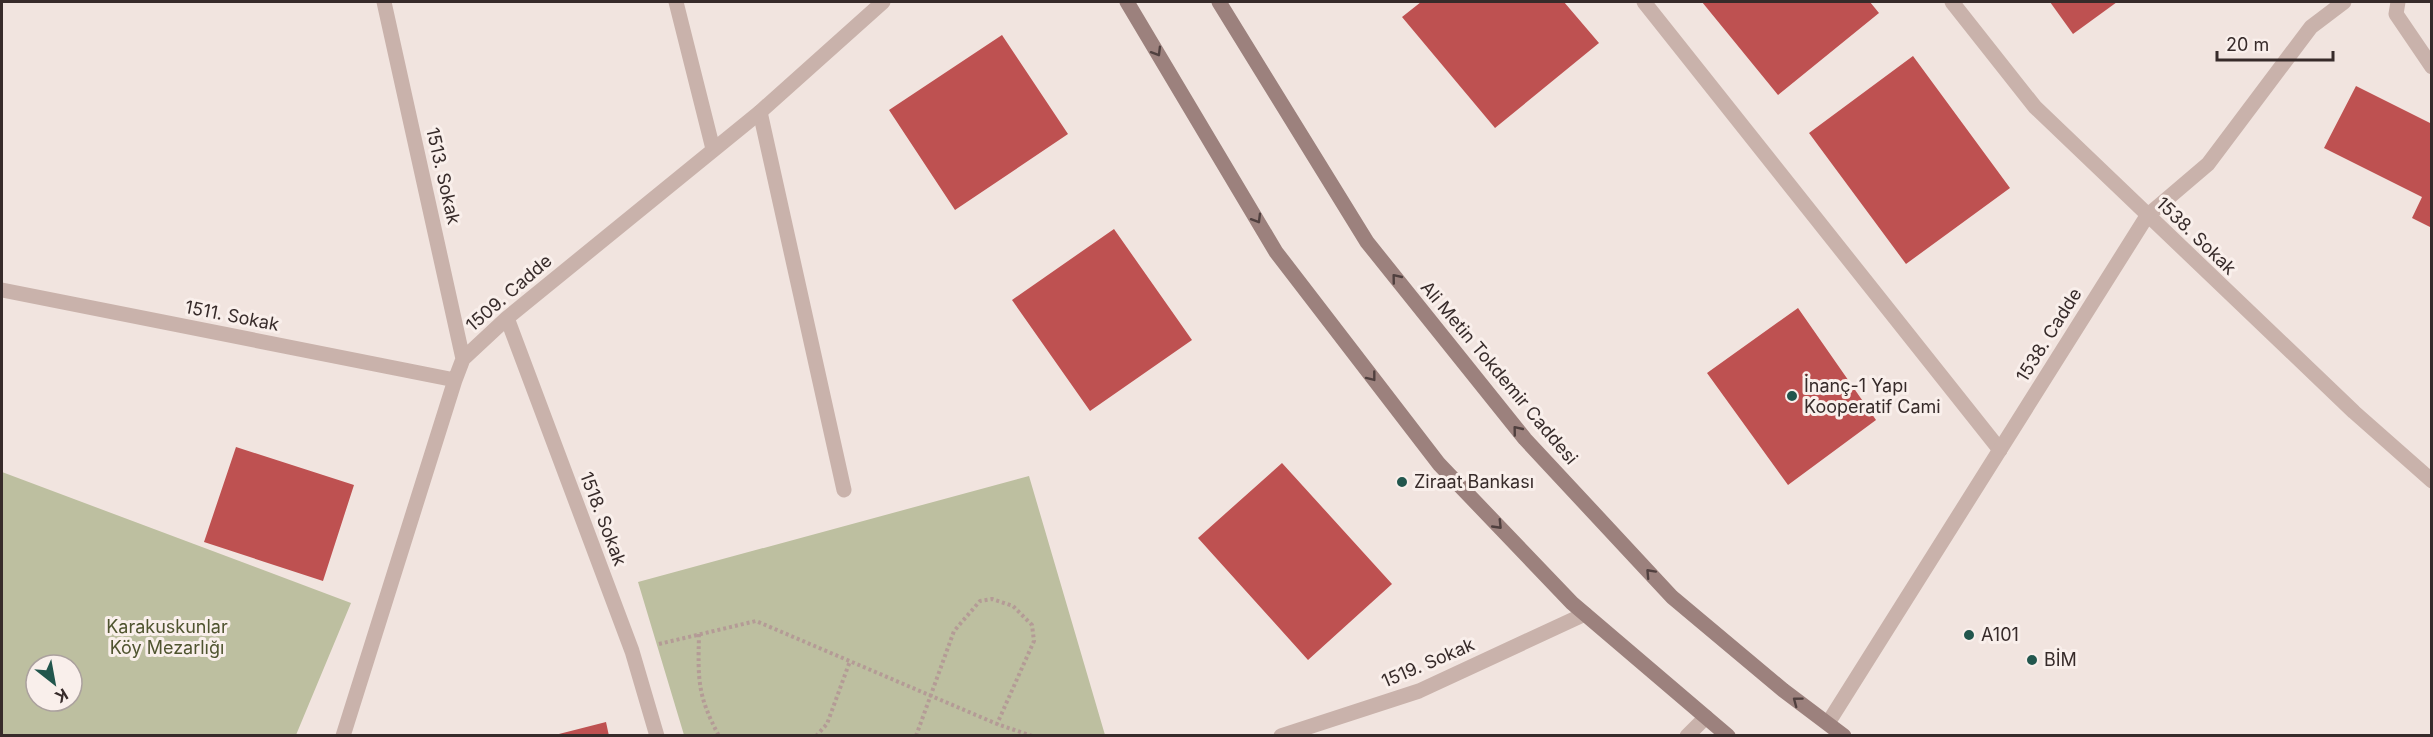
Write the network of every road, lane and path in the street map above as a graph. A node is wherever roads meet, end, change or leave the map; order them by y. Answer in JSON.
{"nodes":[{"id":1,"x":384,"y":2,"type":"edge"},
{"id":2,"x":676,"y":2,"type":"edge"},
{"id":3,"x":883,"y":2,"type":"edge"},
{"id":4,"x":1127,"y":2,"type":"edge"},
{"id":5,"x":1219,"y":2,"type":"edge"},
{"id":6,"x":1644,"y":2,"type":"edge"},
{"id":7,"x":1952,"y":2,"type":"edge"},
{"id":8,"x":2344,"y":2,"type":"edge"},
{"id":9,"x":2398,"y":2,"type":"edge"},
{"id":10,"x":2432,"y":68,"type":"edge"},
{"id":11,"x":760,"y":112,"type":"junction"},
{"id":12,"x":713,"y":148,"type":"junction"},
{"id":13,"x":2147,"y":216,"type":"junction"},
{"id":14,"x":2,"y":290,"type":"edge"},
{"id":15,"x":507,"y":318,"type":"junction"},
{"id":16,"x":463,"y":359,"type":"junction"},
{"id":17,"x":455,"y":380,"type":"junction"},
{"id":18,"x":2000,"y":450,"type":"junction"},
{"id":19,"x":2432,"y":481,"type":"edge"},
{"id":20,"x":844,"y":490,"type":"dead end"},
{"id":21,"x":1585,"y":614,"type":"junction"},
{"id":22,"x":699,"y":634,"type":"junction"},
{"id":23,"x":632,"y":651,"type":"junction"},
{"id":24,"x":850,"y":661,"type":"junction"},
{"id":25,"x":930,"y":696,"type":"junction"},
{"id":26,"x":1706,"y":717,"type":"junction"},
{"id":27,"x":1828,"y":723,"type":"junction"},
{"id":28,"x":997,"y":724,"type":"junction"},
{"id":29,"x":343,"y":735,"type":"edge"},
{"id":30,"x":657,"y":735,"type":"edge"},
{"id":31,"x":718,"y":735,"type":"edge"},
{"id":32,"x":816,"y":735,"type":"edge"},
{"id":33,"x":916,"y":735,"type":"edge"},
{"id":34,"x":1032,"y":735,"type":"edge"},
{"id":35,"x":1281,"y":735,"type":"edge"},
{"id":36,"x":1687,"y":735,"type":"edge"},
{"id":37,"x":1728,"y":735,"type":"edge"},
{"id":38,"x":1844,"y":735,"type":"edge"}],
"edges":[{"from":1,"to":16,"type":"street","name":"1513. Sokak"},
{"from":2,"to":12,"type":"street"},
{"from":3,"to":11,"type":"street","name":"1509. Cadde"},
{"from":4,"to":21,"type":"main road","one_way":true},
{"from":27,"to":5,"type":"main road","name":"Ali Metin Tokdemir Caddesi","one_way":true},
{"from":6,"to":18,"type":"street"},
{"from":7,"to":13,"type":"street","name":"1538. Sokak"},
{"from":8,"to":13,"type":"street","name":"1538. Cadde"},
{"from":9,"to":10,"type":"street"},
{"from":11,"to":12,"type":"street","name":"1509. Cadde"},
{"from":11,"to":20,"type":"street"},
{"from":12,"to":15,"type":"street","name":"1509. Cadde"},
{"from":13,"to":18,"type":"street","name":"1538. Cadde"},
{"from":13,"to":19,"type":"street","name":"1538. Sokak"},
{"from":14,"to":17,"type":"street","name":"1511. Sokak"},
{"from":15,"to":16,"type":"street","name":"1509. Cadde"},
{"from":15,"to":23,"type":"street","name":"1518. Sokak"},
{"from":16,"to":17,"type":"street","name":"1509. Cadde"},
{"from":17,"to":29,"type":"street","name":"1509. Cadde"},
{"from":18,"to":27,"type":"street","name":"1538. Cadde"},
{"from":21,"to":26,"type":"main road"},
{"from":21,"to":35,"type":"street","name":"1519. Sokak"},
{"from":22,"to":23,"type":"path"},
{"from":22,"to":24,"type":"path"},
{"from":22,"to":31,"type":"path"},
{"from":23,"to":30,"type":"street","name":"1518. Sokak"},
{"from":24,"to":25,"type":"path"},
{"from":24,"to":32,"type":"path"},
{"from":25,"to":28,"type":"path"},
{"from":25,"to":28,"type":"path"},
{"from":25,"to":33,"type":"path"},
{"from":26,"to":36,"type":"street"},
{"from":26,"to":37,"type":"main road"},
{"from":27,"to":38,"type":"main road","name":"Ali Metin Tokdemir Caddesi"},
{"from":28,"to":34,"type":"path"}]}
